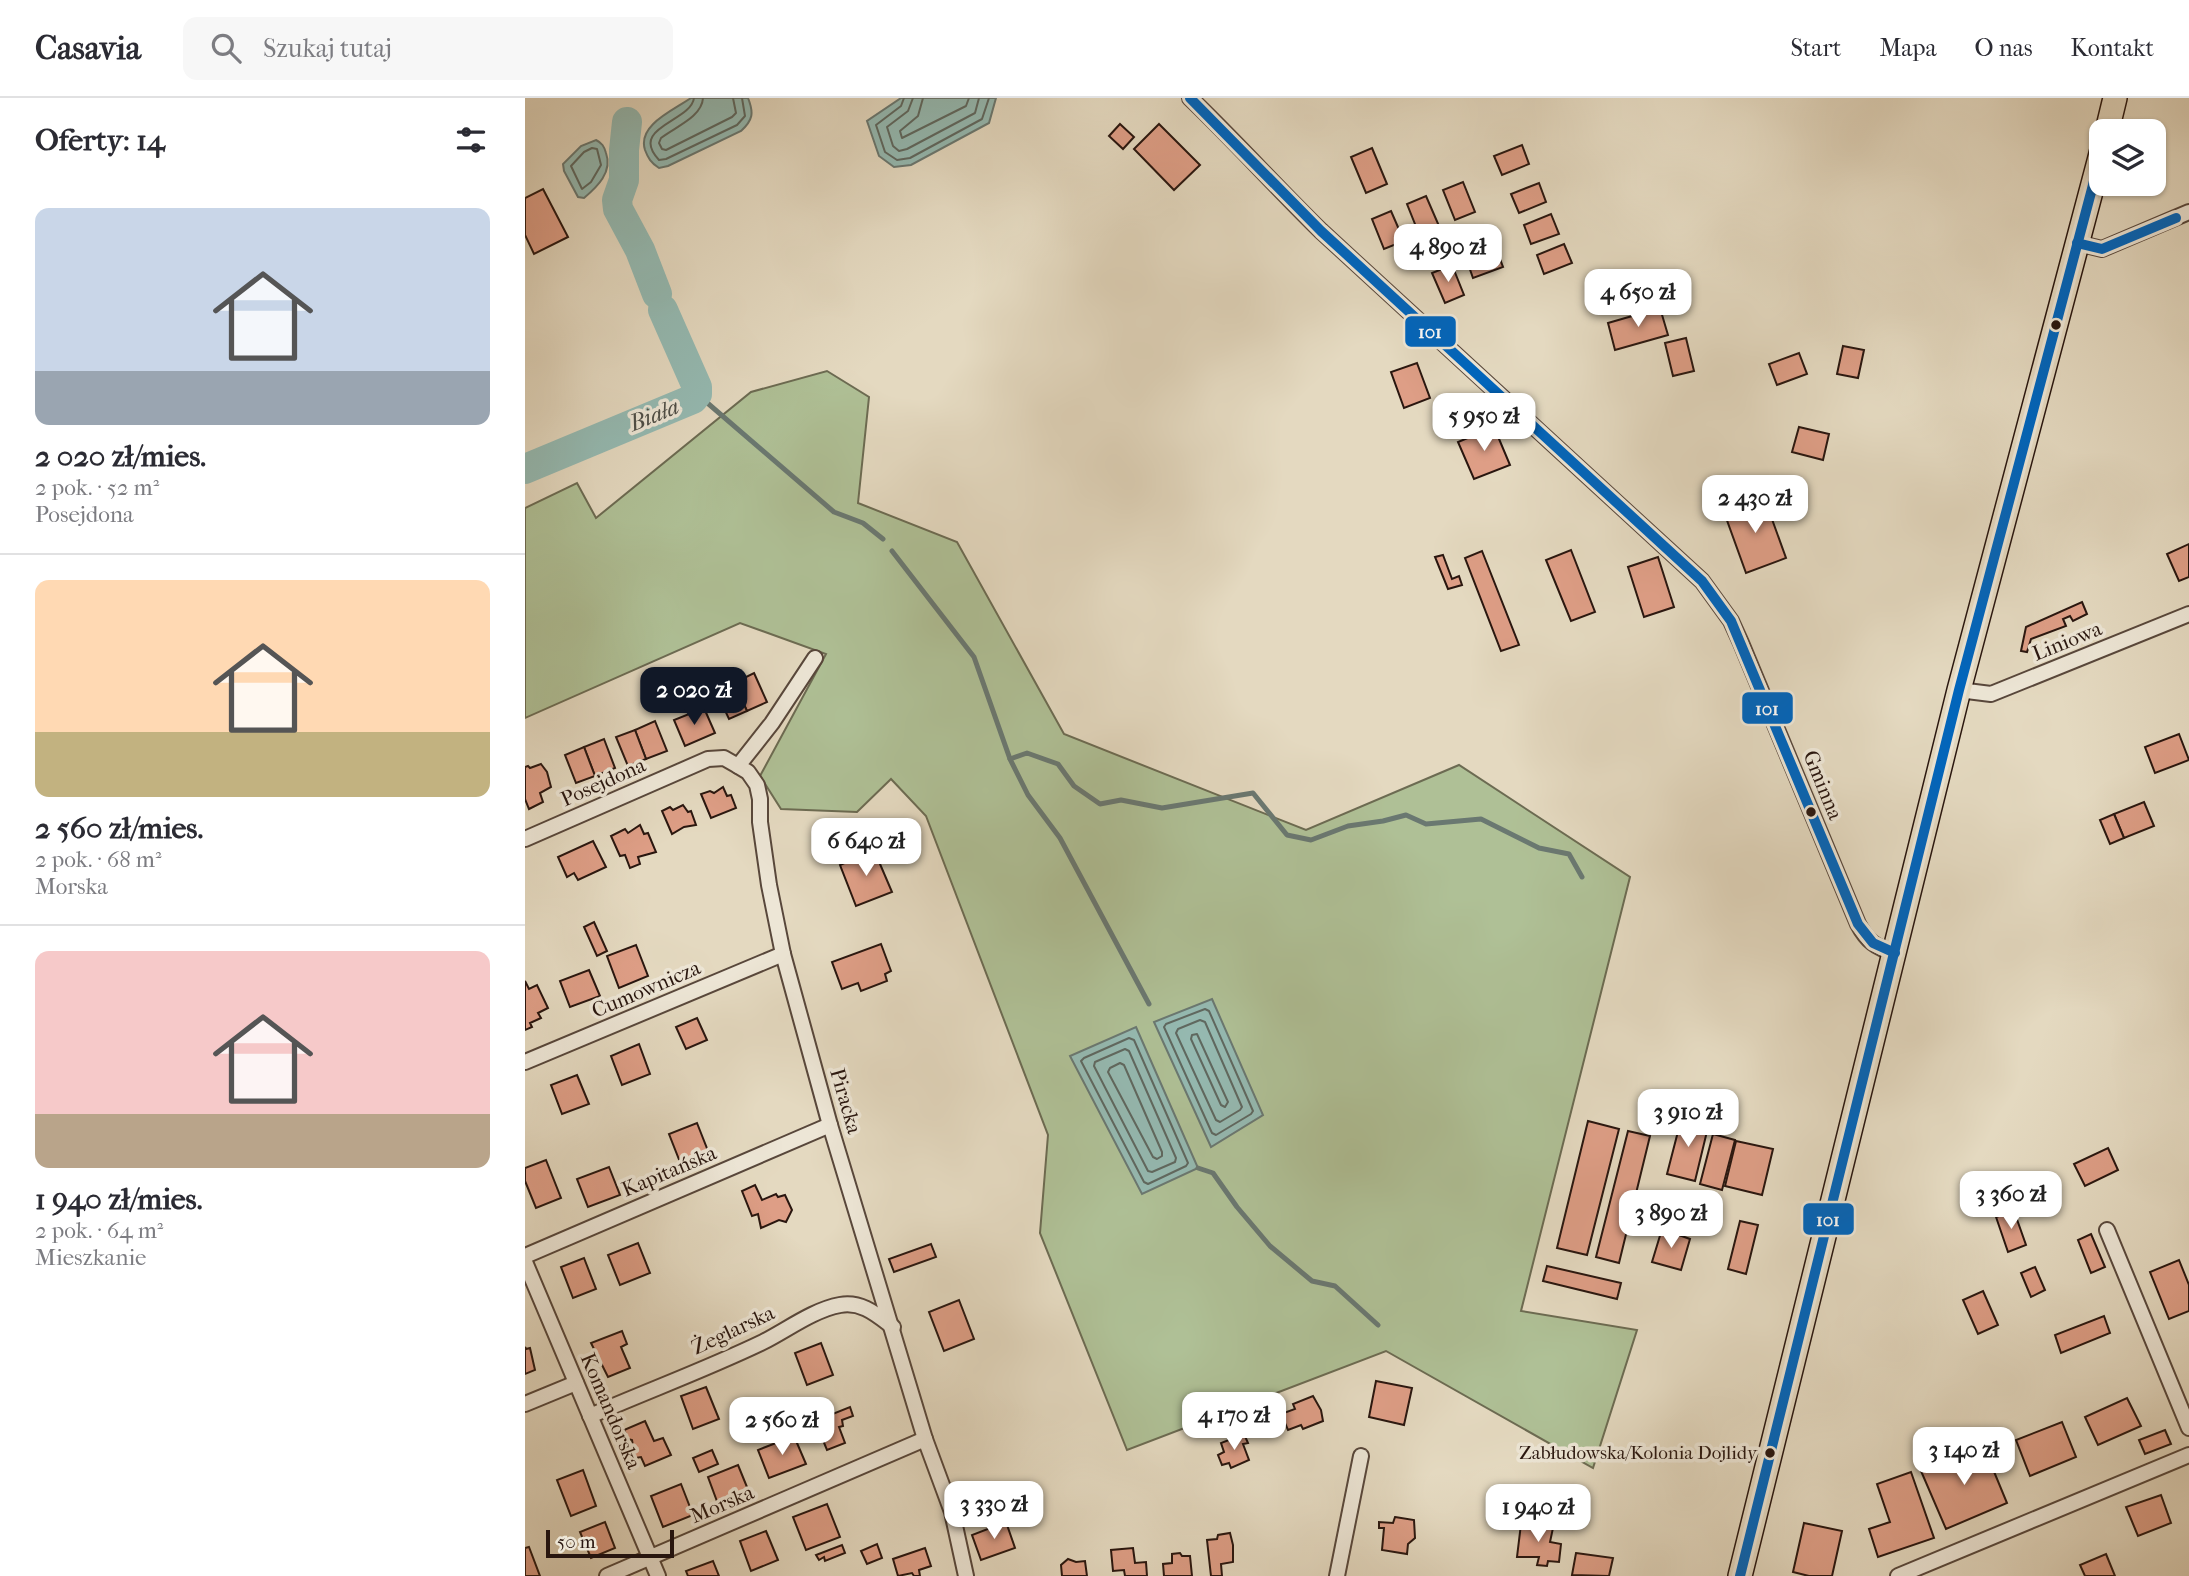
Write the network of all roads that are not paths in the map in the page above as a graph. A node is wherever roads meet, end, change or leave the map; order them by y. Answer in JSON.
{"nodes":[{"id":1,"x":1189,"y":98,"type":"edge"},
{"id":2,"x":2115,"y":98,"type":"edge"},
{"id":3,"x":2110,"y":119,"type":"edge"},
{"id":4,"x":2090,"y":196,"type":"edge"},
{"id":5,"x":2189,"y":212,"type":"edge"},
{"id":6,"x":2077,"y":243,"type":"junction"},
{"id":7,"x":2189,"y":614,"type":"edge"},
{"id":8,"x":815,"y":658,"type":"dead end"},
{"id":9,"x":1959,"y":690,"type":"junction"},
{"id":10,"x":738,"y":766,"type":"junction"},
{"id":11,"x":525,"y":839,"type":"edge"},
{"id":12,"x":1895,"y":953,"type":"junction"},
{"id":13,"x":783,"y":954,"type":"junction"},
{"id":14,"x":525,"y":1062,"type":"edge"},
{"id":15,"x":830,"y":1125,"type":"junction"},
{"id":16,"x":2107,"y":1230,"type":"dead end"},
{"id":17,"x":525,"y":1256,"type":"edge"},
{"id":18,"x":525,"y":1262,"type":"edge"},
{"id":19,"x":893,"y":1326,"type":"junction"},
{"id":20,"x":576,"y":1383,"type":"junction"},
{"id":21,"x":525,"y":1404,"type":"edge"},
{"id":22,"x":590,"y":1416,"type":"junction"},
{"id":23,"x":2189,"y":1428,"type":"edge"},
{"id":24,"x":925,"y":1439,"type":"junction"},
{"id":25,"x":2189,"y":1455,"type":"edge"},
{"id":26,"x":1361,"y":1456,"type":"dead end"},
{"id":27,"x":650,"y":1558,"type":"junction"},
{"id":28,"x":607,"y":1576,"type":"edge"},
{"id":29,"x":658,"y":1576,"type":"edge"},
{"id":30,"x":966,"y":1576,"type":"edge"},
{"id":31,"x":1337,"y":1576,"type":"edge"},
{"id":32,"x":1740,"y":1576,"type":"edge"},
{"id":33,"x":1898,"y":1576,"type":"edge"}],
"edges":[{"from":1,"to":12,"type":"street","name":"Gminna"},
{"from":2,"to":3,"type":"highway"},
{"from":4,"to":6,"type":"highway"},
{"from":5,"to":6,"type":"street"},
{"from":6,"to":9,"type":"highway"},
{"from":7,"to":9,"type":"street","name":"Liniowa"},
{"from":8,"to":10,"type":"street"},
{"from":9,"to":12,"type":"highway"},
{"from":10,"to":11,"type":"street","name":"Posejdona"},
{"from":10,"to":13,"type":"street","name":"Piracka"},
{"from":12,"to":32,"type":"highway"},
{"from":13,"to":14,"type":"street","name":"Cumownicza"},
{"from":13,"to":15,"type":"street","name":"Piracka"},
{"from":15,"to":17,"type":"street","name":"Kapitańska"},
{"from":15,"to":19,"type":"street","name":"Piracka"},
{"from":16,"to":23,"type":"street"},
{"from":18,"to":20,"type":"street","name":"Komandorska"},
{"from":19,"to":22,"type":"street","name":"Żeglarska"},
{"from":19,"to":24,"type":"street","name":"Piracka"},
{"from":20,"to":21,"type":"street"},
{"from":20,"to":22,"type":"street","name":"Komandorska"},
{"from":22,"to":27,"type":"street","name":"Komandorska"},
{"from":24,"to":27,"type":"street","name":"Morska"},
{"from":24,"to":30,"type":"street","name":"Piracka"},
{"from":25,"to":33,"type":"street"},
{"from":26,"to":31,"type":"street"},
{"from":27,"to":28,"type":"street","name":"Morska"},
{"from":27,"to":29,"type":"street","name":"Komandorska"}]}
